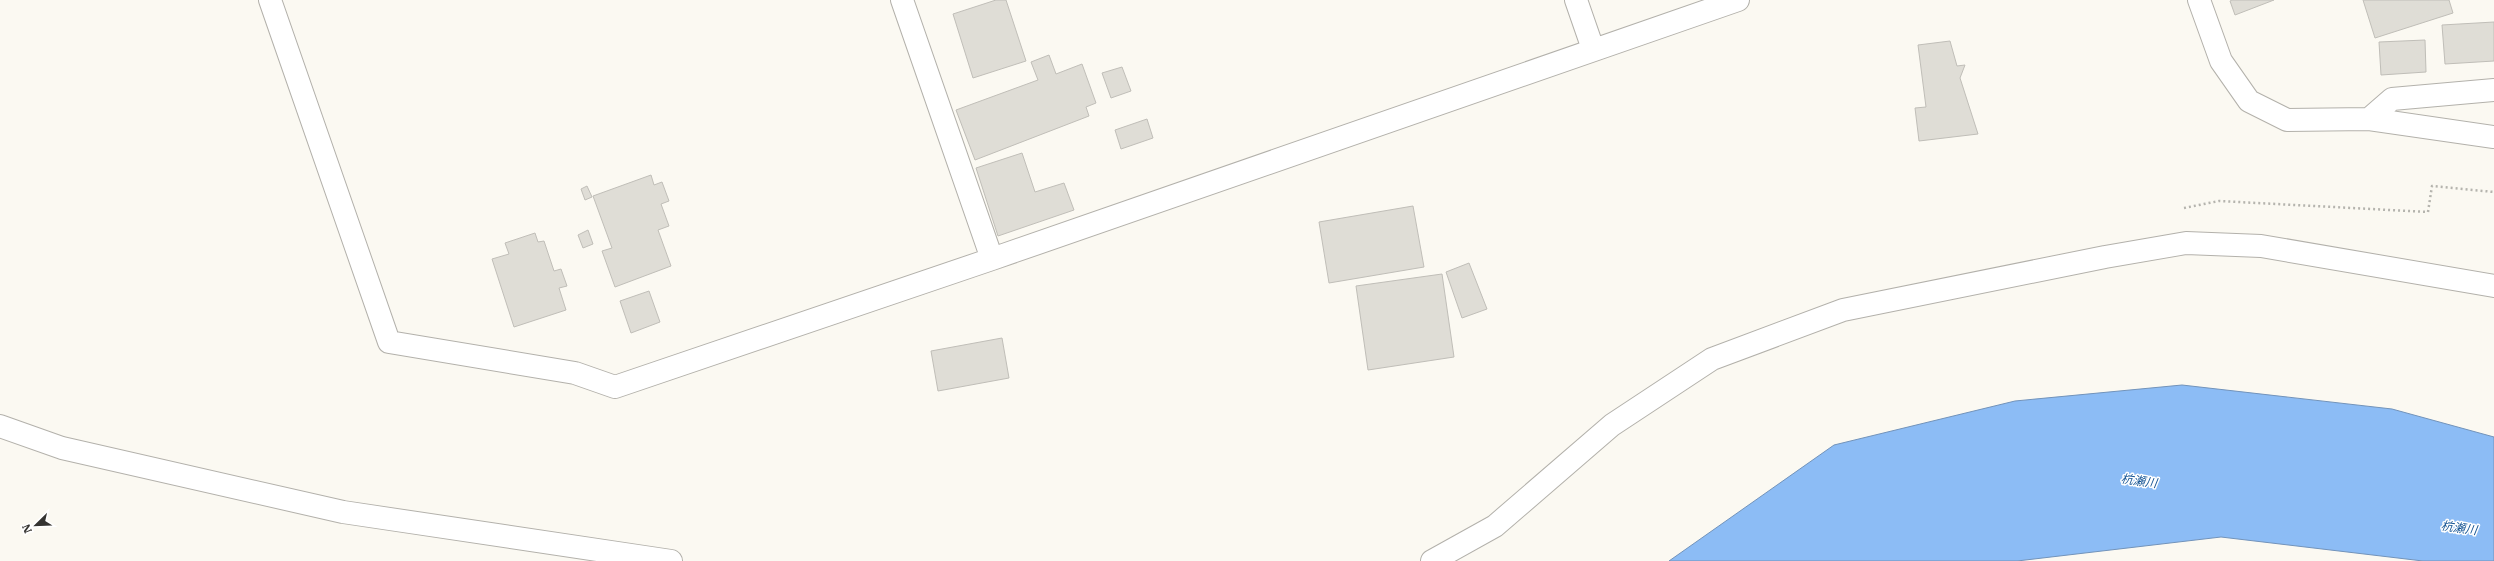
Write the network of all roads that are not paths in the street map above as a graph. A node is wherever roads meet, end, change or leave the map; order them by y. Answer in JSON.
{"nodes":[{"id":1,"x":270,"y":0,"type":"edge"},
{"id":2,"x":902,"y":0,"type":"edge"},
{"id":3,"x":1576,"y":0,"type":"edge"},
{"id":4,"x":1738,"y":0,"type":"edge"},
{"id":5,"x":2199,"y":0,"type":"edge"},
{"id":6,"x":1593,"y":49,"type":"junction"},
{"id":7,"x":2494,"y":90,"type":"edge"},
{"id":8,"x":2369,"y":119,"type":"junction"},
{"id":9,"x":2494,"y":137,"type":"edge"},
{"id":10,"x":992,"y":259,"type":"junction"},
{"id":11,"x":2494,"y":286,"type":"edge"},
{"id":12,"x":0,"y":426,"type":"edge"},
{"id":13,"x":671,"y":561,"type":"edge"},
{"id":14,"x":1432,"y":561,"type":"edge"}],
"edges":[{"from":1,"to":10,"type":"street"},
{"from":2,"to":10,"type":"street"},
{"from":3,"to":6,"type":"street"},
{"from":4,"to":6,"type":"street"},
{"from":5,"to":8,"type":"street"},
{"from":6,"to":10,"type":"street"},
{"from":7,"to":8,"type":"street"},
{"from":8,"to":9,"type":"street"},
{"from":11,"to":14,"type":"street"},
{"from":12,"to":13,"type":"street"}]}
